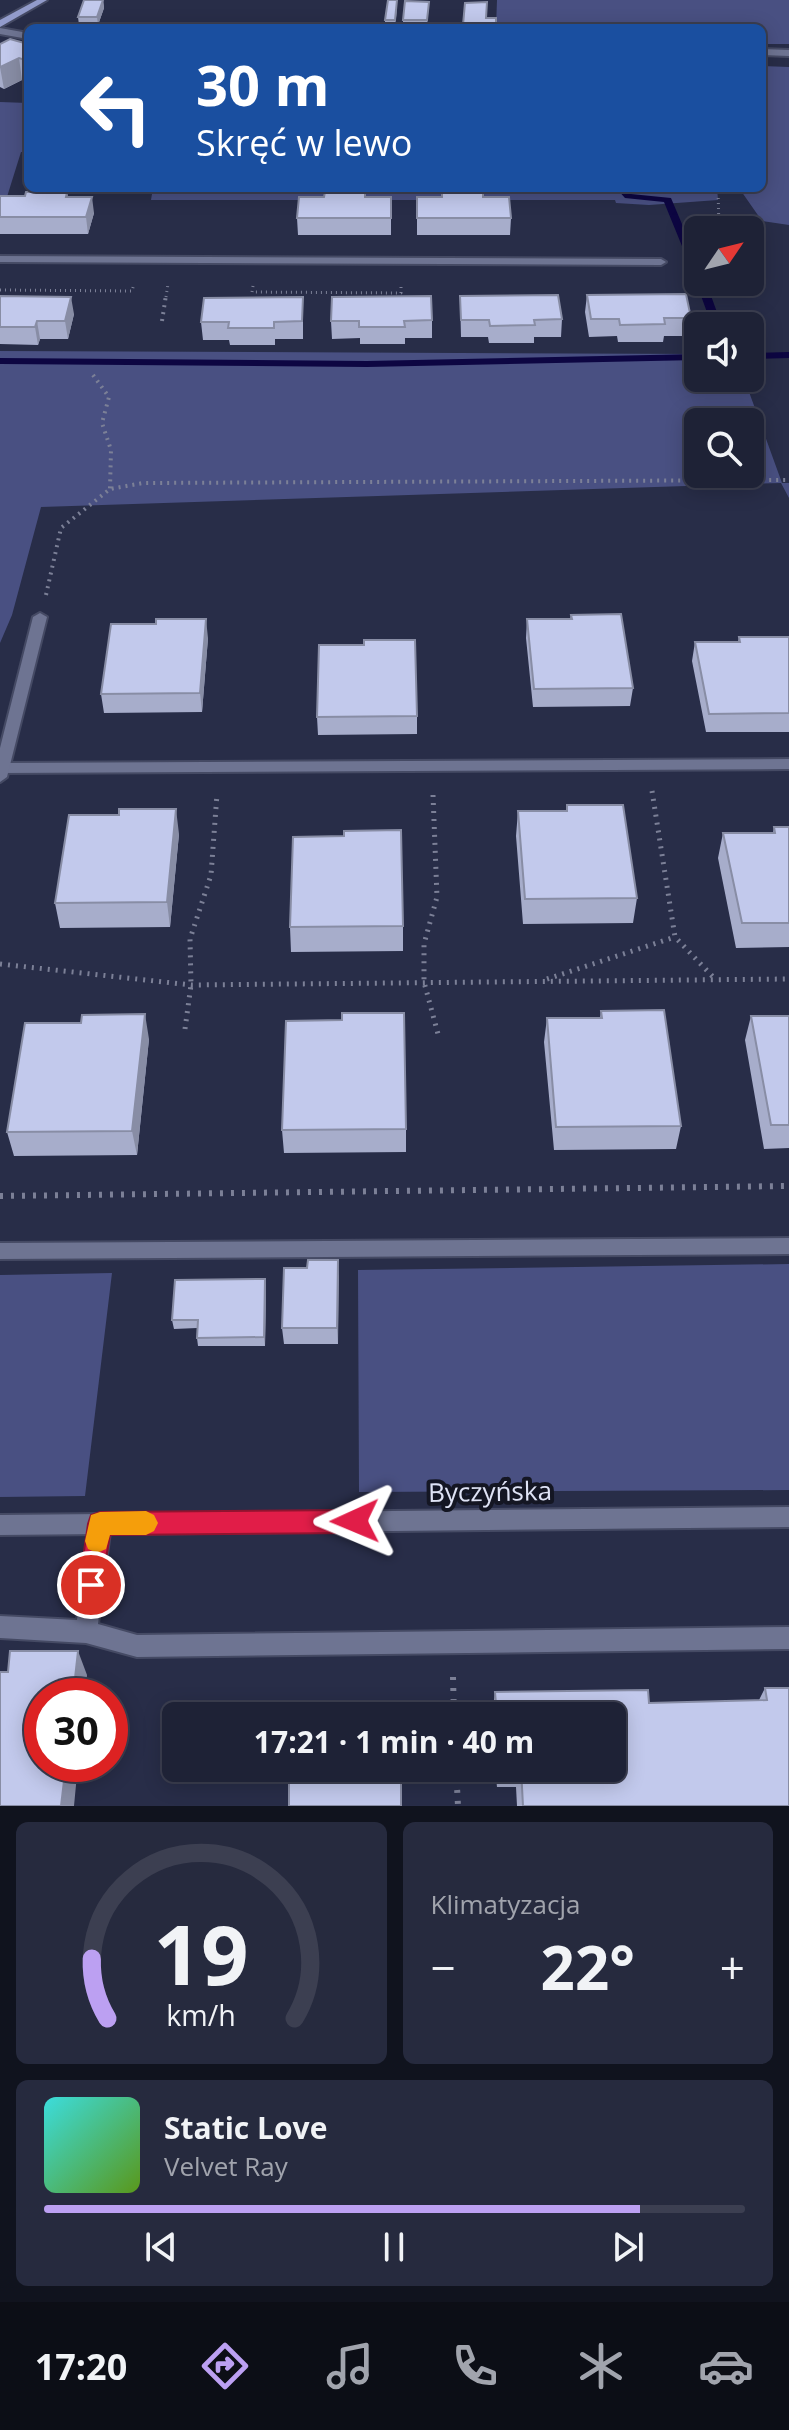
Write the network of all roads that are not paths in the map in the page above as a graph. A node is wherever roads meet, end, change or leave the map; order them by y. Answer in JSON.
{"nodes":[{"id":1,"x":43,"y":0,"type":"edge"},
{"id":2,"x":0,"y":24,"type":"edge"},
{"id":3,"x":0,"y":31,"type":"edge"},
{"id":4,"x":24,"y":35,"type":"edge"},
{"id":5,"x":766,"y":52,"type":"edge"},
{"id":6,"x":789,"y":53,"type":"edge"},
{"id":7,"x":0,"y":259,"type":"edge"},
{"id":8,"x":661,"y":262,"type":"dead end"},
{"id":9,"x":40,"y":617,"type":"road end"},
{"id":10,"x":789,"y":764,"type":"edge"},
{"id":11,"x":1,"y":772,"type":"edge"},
{"id":12,"x":789,"y":1246,"type":"edge"},
{"id":13,"x":0,"y":1251,"type":"edge"},
{"id":14,"x":789,"y":1517,"type":"edge"},
{"id":15,"x":100,"y":1524,"type":"junction"},
{"id":16,"x":0,"y":1525,"type":"edge"},
{"id":17,"x":0,"y":1627,"type":"edge"},
{"id":18,"x":86,"y":1632,"type":"junction"},
{"id":19,"x":789,"y":1638,"type":"edge"}],
"edges":[{"from":1,"to":2,"type":"street"},
{"from":3,"to":4,"type":"street"},
{"from":5,"to":6,"type":"street"},
{"from":7,"to":8,"type":"street"},
{"from":9,"to":11,"type":"street"},
{"from":10,"to":11,"type":"street"},
{"from":12,"to":13,"type":"street"},
{"from":14,"to":15,"type":"street","name":"Byczyńska"},
{"from":15,"to":16,"type":"street","name":"Byczyńska"},
{"from":15,"to":18,"type":"street"},
{"from":17,"to":18,"type":"street"},
{"from":18,"to":19,"type":"street"}]}
